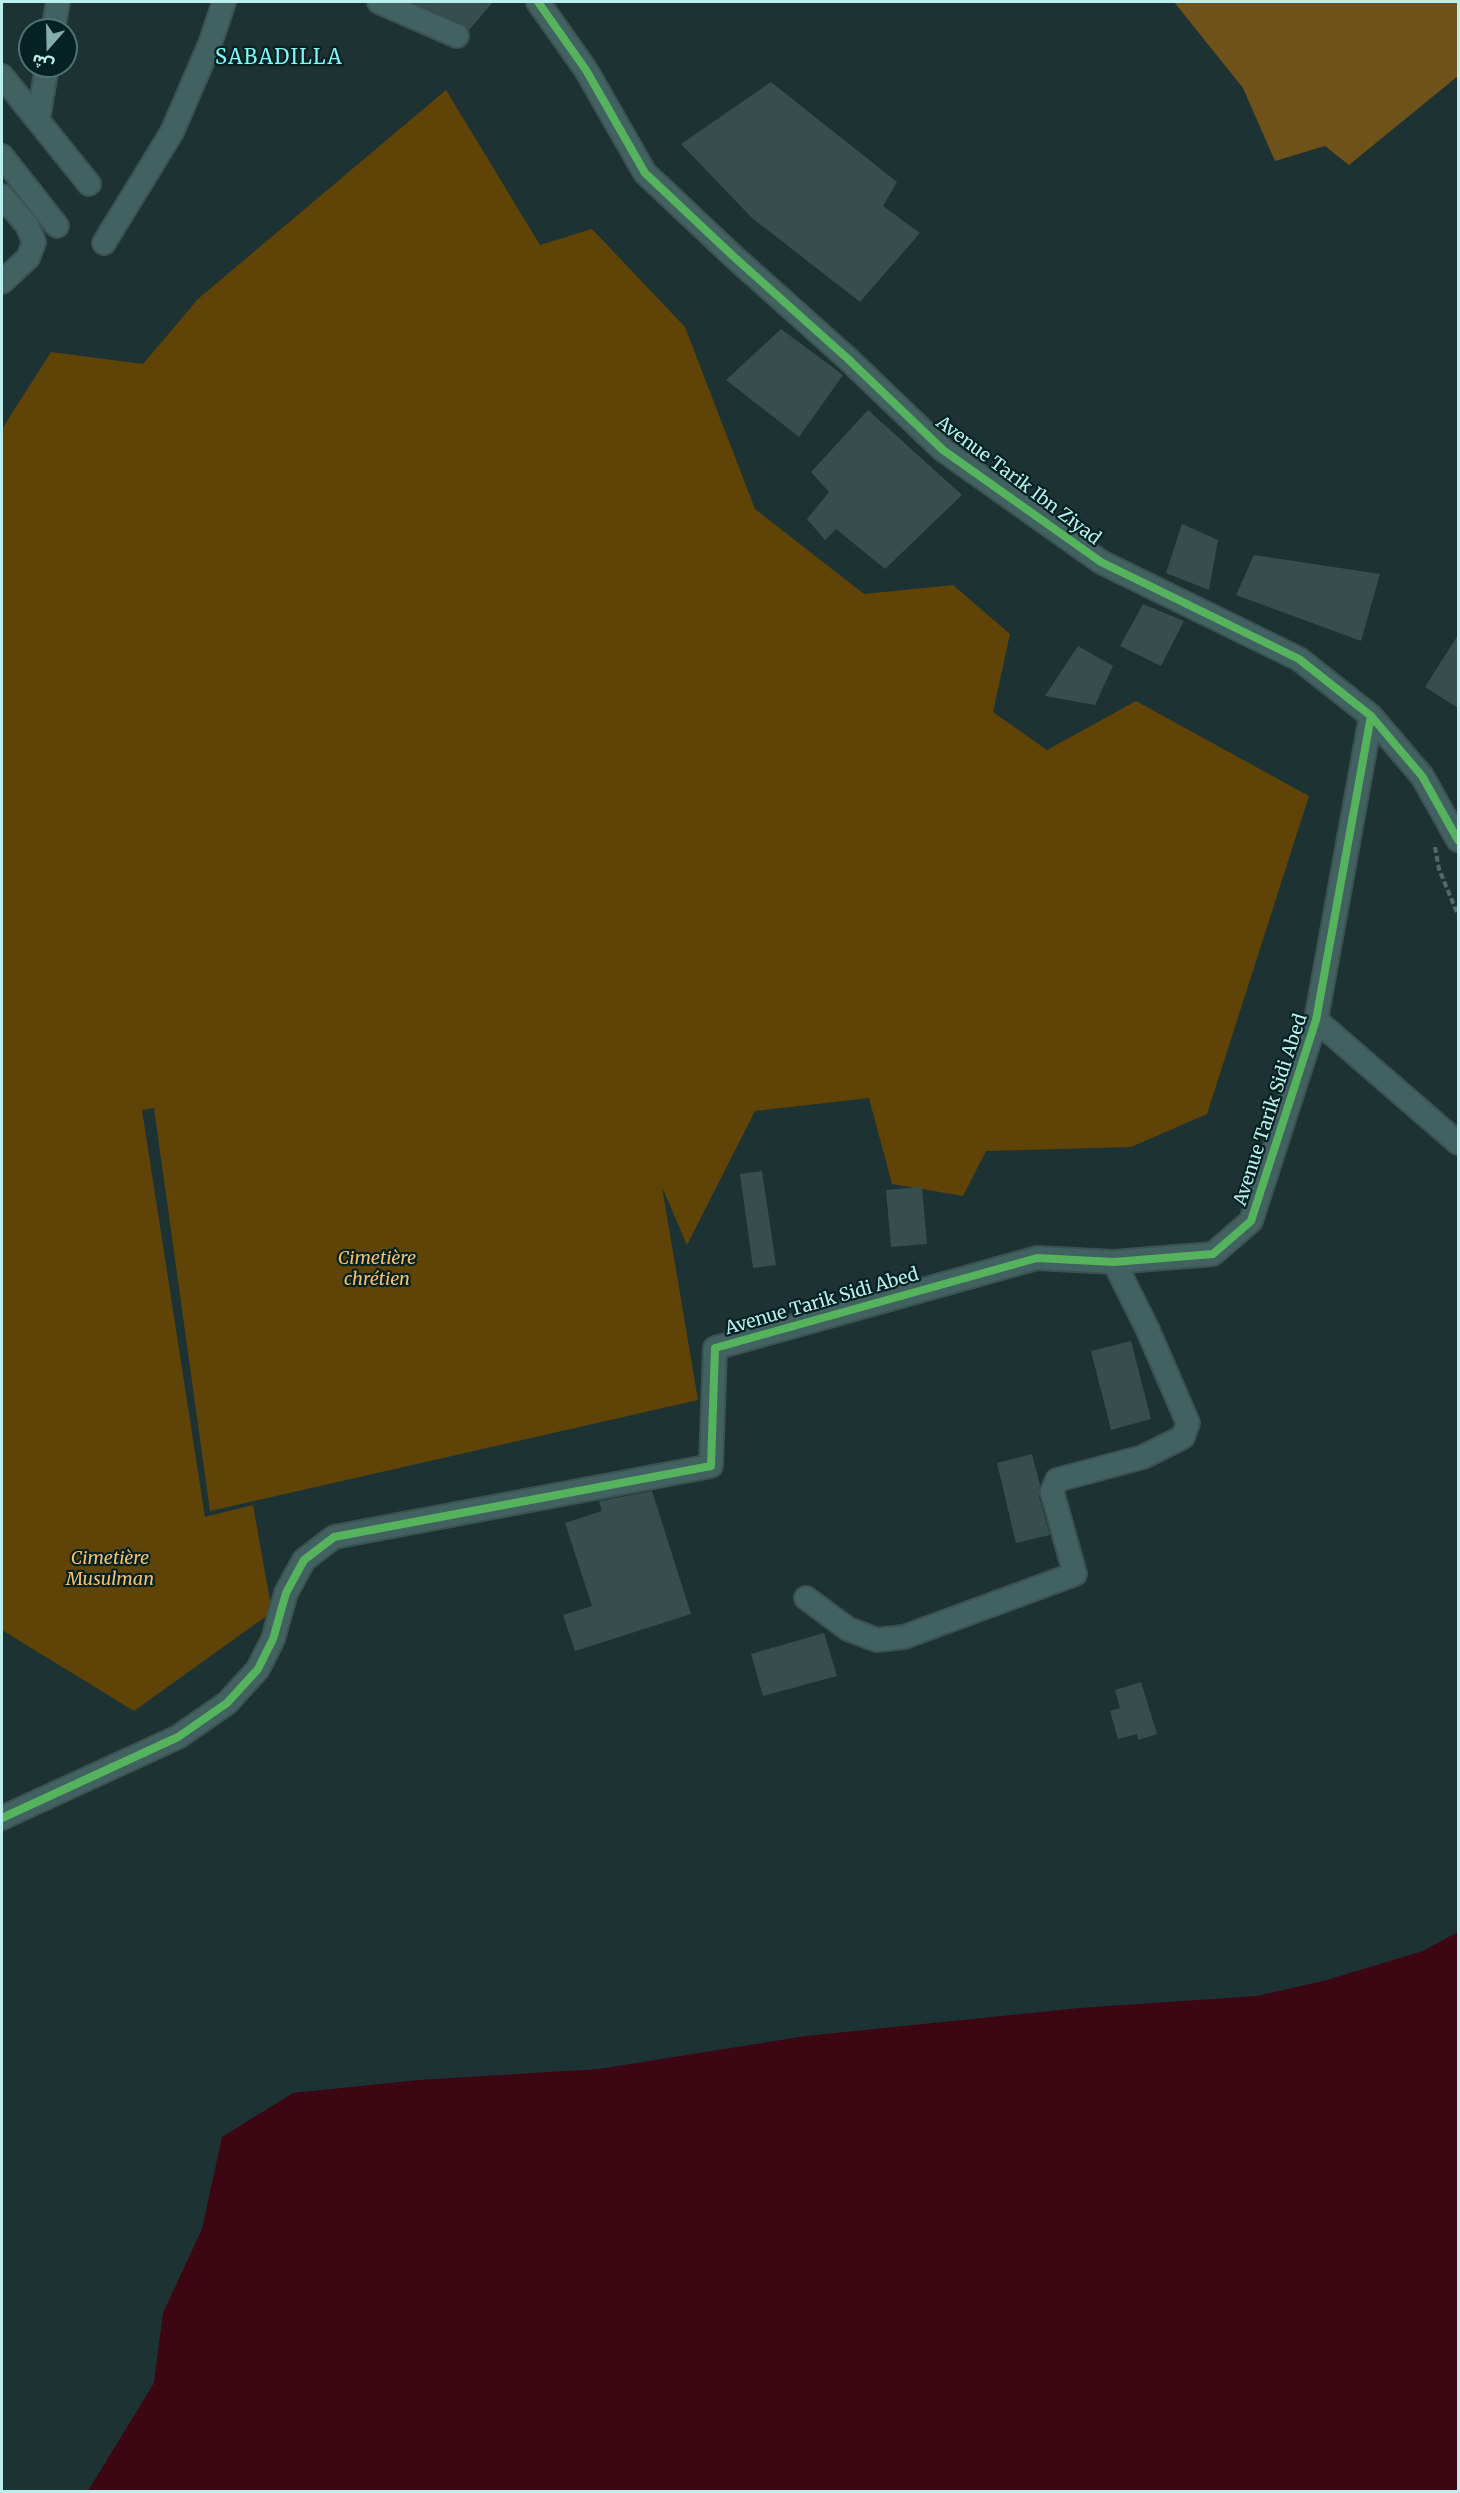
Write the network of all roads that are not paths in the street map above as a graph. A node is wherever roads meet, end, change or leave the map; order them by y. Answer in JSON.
{"nodes":[{"id":1,"x":58,"y":2,"type":"edge"},
{"id":2,"x":224,"y":2,"type":"edge"},
{"id":3,"x":379,"y":2,"type":"edge"},
{"id":4,"x":538,"y":2,"type":"edge"},
{"id":5,"x":55,"y":18,"type":"edge"},
{"id":6,"x":458,"y":36,"type":"dead end"},
{"id":7,"x":2,"y":76,"type":"edge"},
{"id":8,"x":45,"y":78,"type":"edge"},
{"id":9,"x":38,"y":121,"type":"junction"},
{"id":10,"x":2,"y":156,"type":"edge"},
{"id":11,"x":88,"y":184,"type":"dead end"},
{"id":12,"x":2,"y":196,"type":"edge"},
{"id":13,"x":57,"y":226,"type":"dead end"},
{"id":14,"x":104,"y":243,"type":"dead end"},
{"id":15,"x":2,"y":282,"type":"edge"},
{"id":16,"x":1371,"y":716,"type":"junction"},
{"id":17,"x":1458,"y":840,"type":"edge"},
{"id":18,"x":1316,"y":1020,"type":"junction"},
{"id":19,"x":1458,"y":1143,"type":"edge"},
{"id":20,"x":1114,"y":1262,"type":"junction"},
{"id":21,"x":806,"y":1598,"type":"dead end"},
{"id":22,"x":2,"y":1818,"type":"edge"}],
"edges":[{"from":1,"to":5,"type":"street"},
{"from":2,"to":14,"type":"street"},
{"from":3,"to":6,"type":"street"},
{"from":4,"to":16,"type":"street","name":"Avenue Tarik Ibn Ziyad"},
{"from":7,"to":9,"type":"street"},
{"from":8,"to":9,"type":"street"},
{"from":9,"to":11,"type":"street"},
{"from":10,"to":13,"type":"street"},
{"from":12,"to":15,"type":"street"},
{"from":16,"to":17,"type":"street","name":"Avenue Tarik Ibn Ziyad"},
{"from":16,"to":18,"type":"street","name":"Avenue Tarik Sidi Abed"},
{"from":18,"to":19,"type":"street"},
{"from":18,"to":20,"type":"street","name":"Avenue Tarik Sidi Abed"},
{"from":20,"to":21,"type":"street"},
{"from":20,"to":22,"type":"street","name":"Avenue Tarik Sidi Abed"}]}
